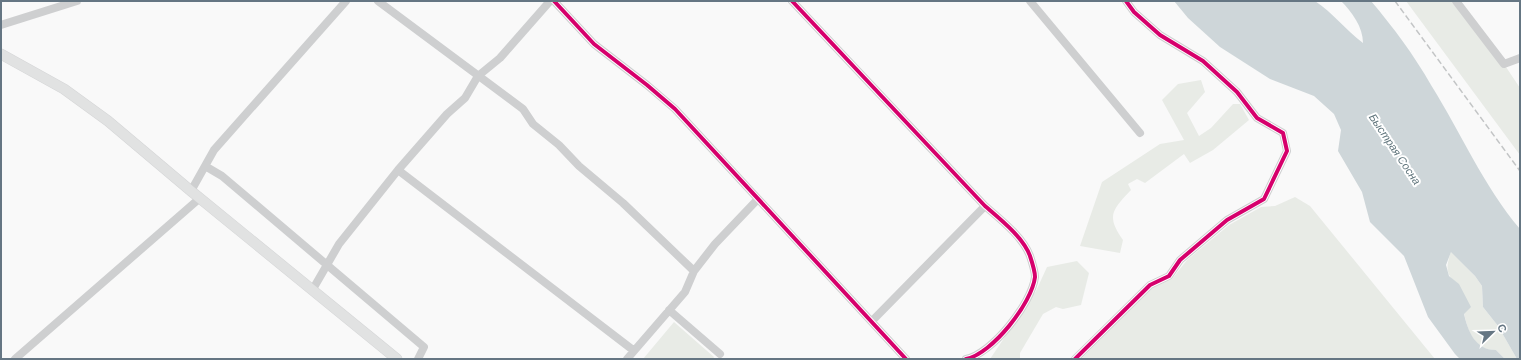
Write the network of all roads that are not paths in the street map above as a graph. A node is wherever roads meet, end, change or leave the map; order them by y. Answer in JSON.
{"nodes":[{"id":1,"x":77,"y":1,"type":"edge"},
{"id":2,"x":346,"y":1,"type":"edge"},
{"id":3,"x":378,"y":1,"type":"edge"},
{"id":4,"x":550,"y":1,"type":"edge"},
{"id":5,"x":554,"y":1,"type":"edge"},
{"id":6,"x":792,"y":1,"type":"edge"},
{"id":7,"x":1030,"y":1,"type":"edge"},
{"id":8,"x":1126,"y":1,"type":"edge"},
{"id":9,"x":1456,"y":1,"type":"edge"},
{"id":10,"x":1,"y":25,"type":"edge"},
{"id":11,"x":1,"y":54,"type":"edge"},
{"id":12,"x":1520,"y":58,"type":"edge"},
{"id":13,"x":478,"y":76,"type":"junction"},
{"id":14,"x":1140,"y":133,"type":"dead end"},
{"id":15,"x":205,"y":166,"type":"junction"},
{"id":16,"x":398,"y":170,"type":"junction"},
{"id":17,"x":190,"y":191,"type":"junction"},
{"id":18,"x":200,"y":198,"type":"junction"},
{"id":19,"x":757,"y":200,"type":"junction"},
{"id":20,"x":985,"y":206,"type":"junction"},
{"id":21,"x":327,"y":264,"type":"junction"},
{"id":22,"x":694,"y":271,"type":"junction"},
{"id":23,"x":313,"y":288,"type":"junction"},
{"id":24,"x":669,"y":310,"type":"junction"},
{"id":25,"x":872,"y":320,"type":"junction"},
{"id":26,"x":633,"y":350,"type":"junction"},
{"id":27,"x":720,"y":354,"type":"dead end"},
{"id":28,"x":15,"y":359,"type":"edge"},
{"id":29,"x":397,"y":359,"type":"edge"},
{"id":30,"x":418,"y":359,"type":"edge"},
{"id":31,"x":627,"y":359,"type":"edge"},
{"id":32,"x":906,"y":359,"type":"edge"},
{"id":33,"x":966,"y":359,"type":"edge"},
{"id":34,"x":1075,"y":359,"type":"edge"}],
"edges":[{"from":1,"to":10,"type":"street"},
{"from":2,"to":15,"type":"street"},
{"from":3,"to":13,"type":"street"},
{"from":4,"to":13,"type":"street"},
{"from":5,"to":19,"type":"street"},
{"from":6,"to":20,"type":"street"},
{"from":7,"to":14,"type":"street"},
{"from":8,"to":34,"type":"street"},
{"from":9,"to":12,"type":"street"},
{"from":11,"to":17,"type":"main road"},
{"from":13,"to":16,"type":"street"},
{"from":13,"to":22,"type":"street"},
{"from":15,"to":17,"type":"street"},
{"from":15,"to":21,"type":"street"},
{"from":16,"to":21,"type":"street"},
{"from":16,"to":26,"type":"street"},
{"from":17,"to":18,"type":"main road"},
{"from":18,"to":23,"type":"main road"},
{"from":18,"to":28,"type":"street"},
{"from":19,"to":22,"type":"street"},
{"from":19,"to":25,"type":"street"},
{"from":20,"to":25,"type":"street"},
{"from":20,"to":33,"type":"street"},
{"from":21,"to":23,"type":"street"},
{"from":21,"to":30,"type":"street"},
{"from":22,"to":24,"type":"street"},
{"from":23,"to":29,"type":"main road"},
{"from":24,"to":26,"type":"street"},
{"from":24,"to":27,"type":"street"},
{"from":25,"to":32,"type":"street"},
{"from":26,"to":31,"type":"street"}]}
